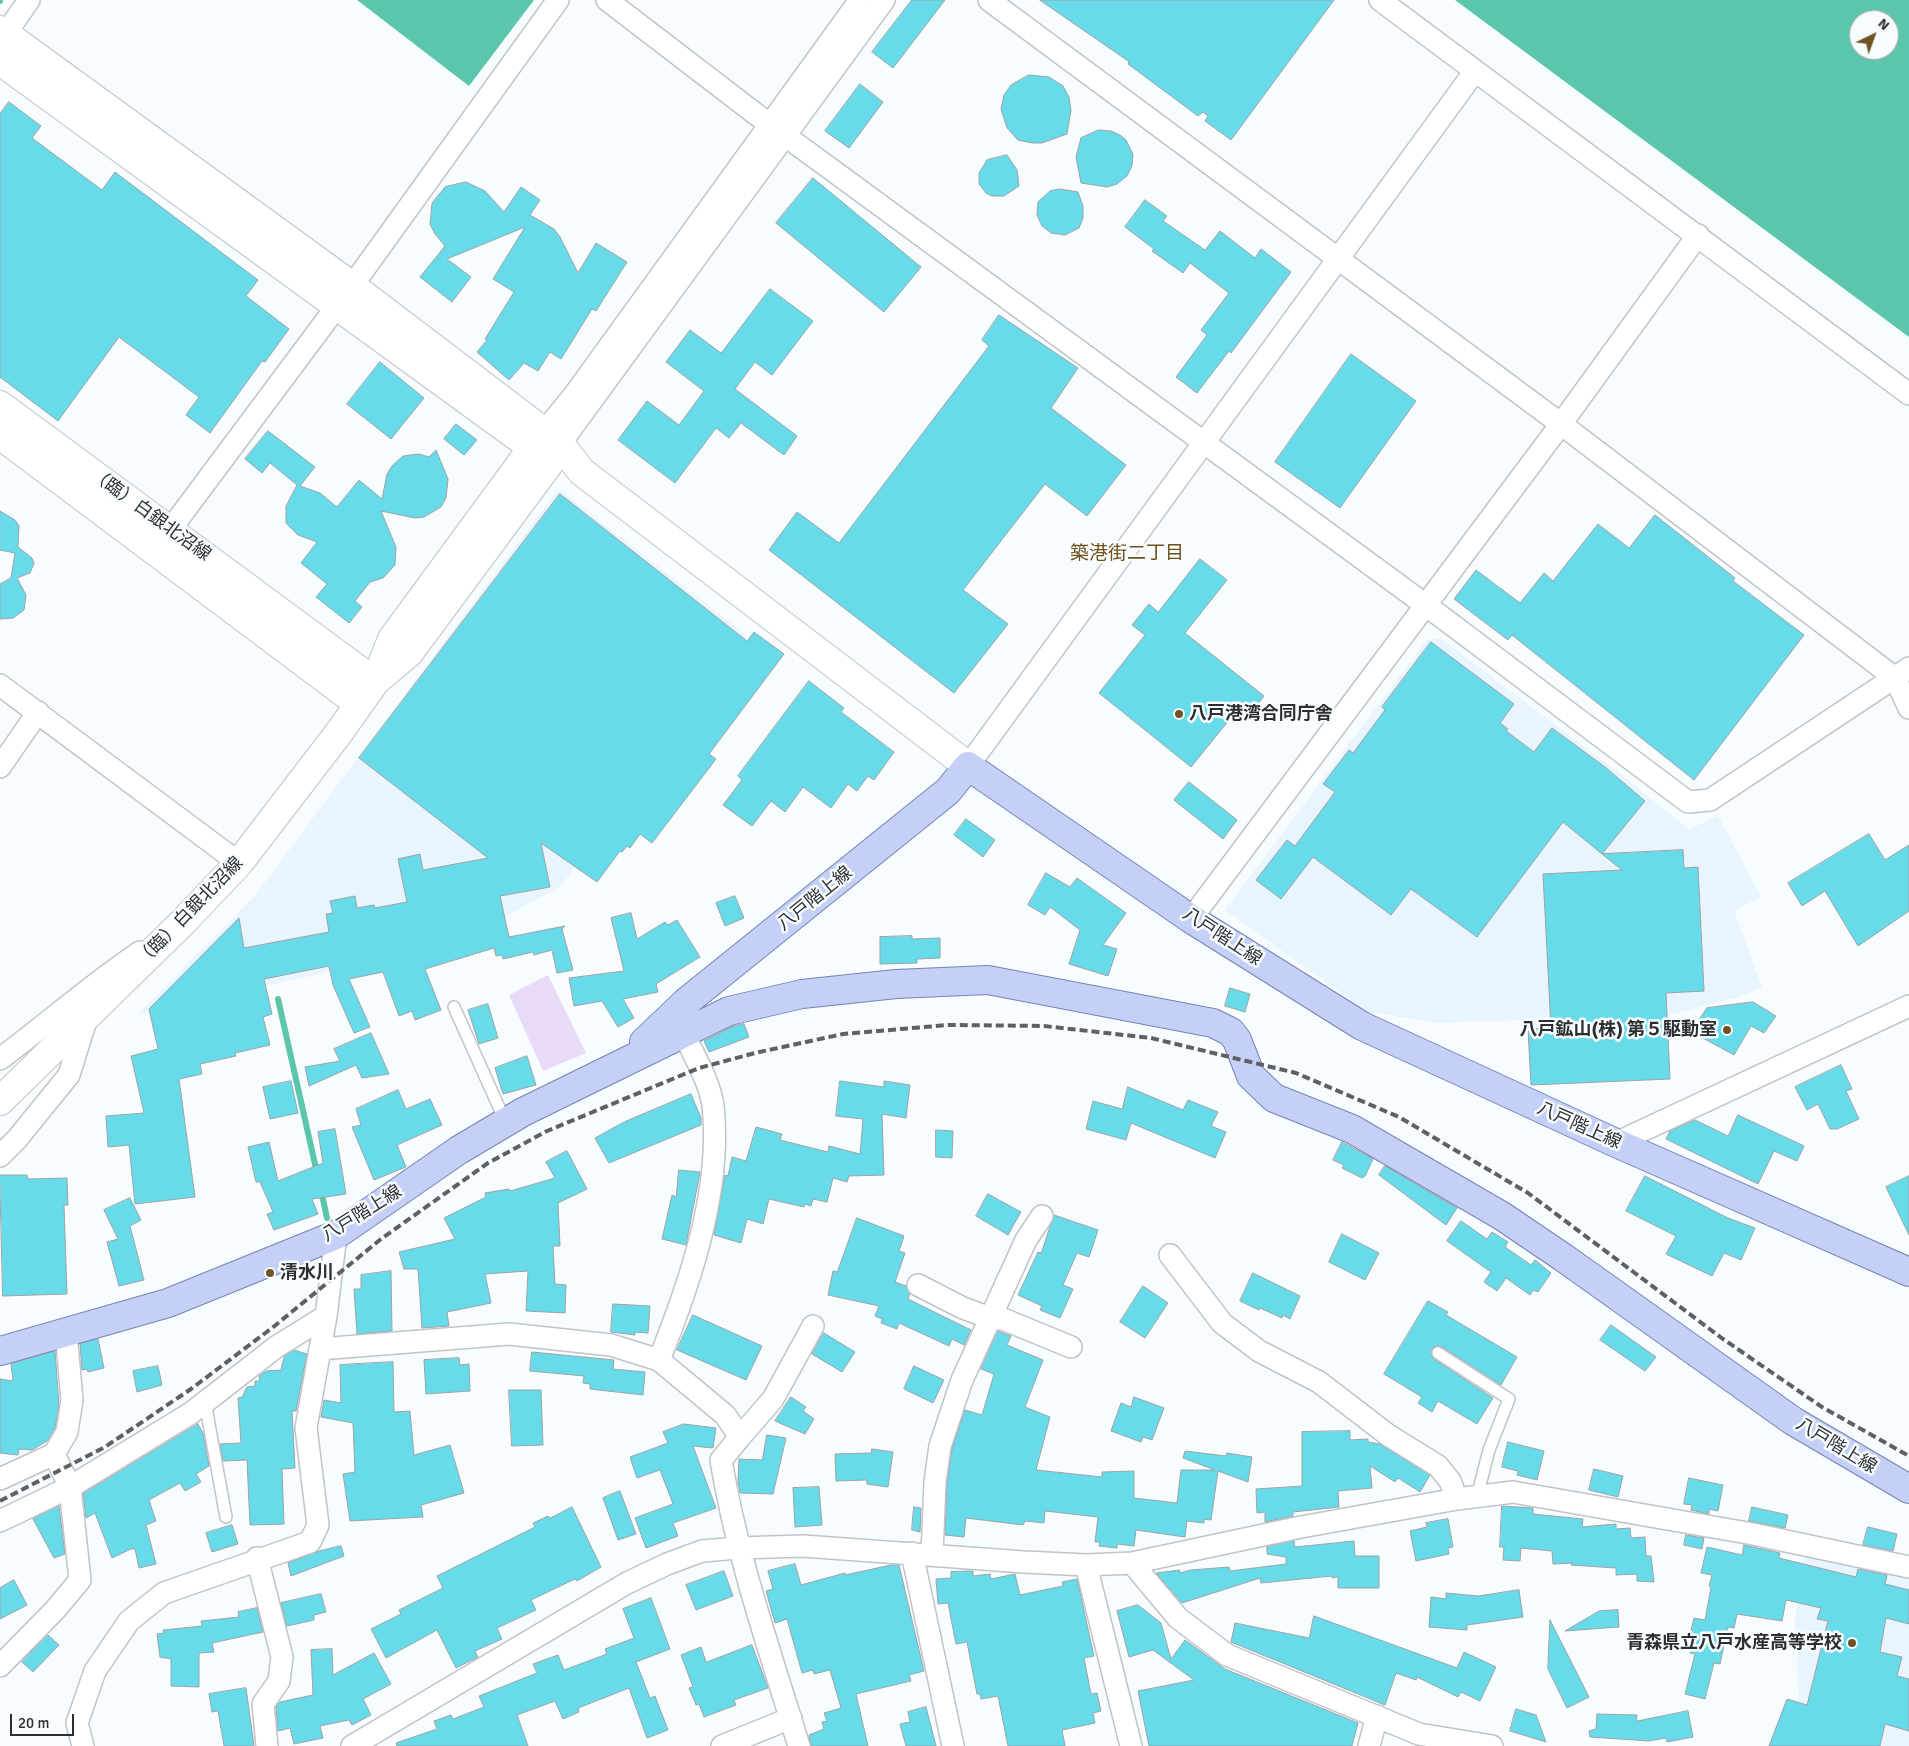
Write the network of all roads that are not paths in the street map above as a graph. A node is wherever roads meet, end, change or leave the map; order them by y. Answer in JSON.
{"nodes":[{"id":1,"x":28,"y":0,"type":"edge"},
{"id":2,"x":558,"y":0,"type":"edge"},
{"id":3,"x":607,"y":0,"type":"edge"},
{"id":4,"x":860,"y":0,"type":"edge"},
{"id":5,"x":884,"y":0,"type":"edge"},
{"id":6,"x":990,"y":0,"type":"edge"},
{"id":7,"x":1380,"y":0,"type":"edge"},
{"id":8,"x":2,"y":35,"type":"edge"},
{"id":9,"x":0,"y":61,"type":"edge"},
{"id":10,"x":1475,"y":71,"type":"junction"},
{"id":11,"x":778,"y":130,"type":"junction"},
{"id":12,"x":1698,"y":235,"type":"junction"},
{"id":13,"x":1338,"y":258,"type":"junction"},
{"id":14,"x":345,"y":296,"type":"junction"},
{"id":15,"x":1909,"y":394,"type":"edge"},
{"id":16,"x":0,"y":405,"type":"edge"},
{"id":17,"x":1561,"y":424,"type":"junction"},
{"id":18,"x":0,"y":435,"type":"edge"},
{"id":19,"x":1204,"y":443,"type":"junction"},
{"id":20,"x":547,"y":446,"type":"junction"},
{"id":21,"x":162,"y":539,"type":"junction"},
{"id":22,"x":1427,"y":606,"type":"junction"},
{"id":23,"x":1902,"y":673,"type":"edge"},
{"id":24,"x":375,"y":682,"type":"junction"},
{"id":25,"x":0,"y":685,"type":"edge"},
{"id":26,"x":359,"y":704,"type":"junction"},
{"id":27,"x":1909,"y":708,"type":"edge"},
{"id":28,"x":38,"y":712,"type":"junction"},
{"id":29,"x":968,"y":766,"type":"junction"},
{"id":30,"x":0,"y":767,"type":"edge"},
{"id":31,"x":239,"y":863,"type":"junction"},
{"id":32,"x":1192,"y":919,"type":"junction"},
{"id":33,"x":184,"y":922,"type":"junction"},
{"id":34,"x":1909,"y":1006,"type":"edge"},
{"id":35,"x":454,"y":1007,"type":"dead end"},
{"id":36,"x":87,"y":1017,"type":"junction"},
{"id":37,"x":683,"y":1032,"type":"junction"},
{"id":38,"x":0,"y":1059,"type":"edge"},
{"id":39,"x":620,"y":1064,"type":"junction"},
{"id":40,"x":0,"y":1101,"type":"edge"},
{"id":41,"x":506,"y":1122,"type":"junction"},
{"id":42,"x":1616,"y":1143,"type":"junction"},
{"id":43,"x":0,"y":1156,"type":"edge"},
{"id":44,"x":1042,"y":1216,"type":"dead end"},
{"id":45,"x":336,"y":1235,"type":"junction"},
{"id":46,"x":1170,"y":1255,"type":"dead end"},
{"id":47,"x":1909,"y":1272,"type":"edge"},
{"id":48,"x":918,"y":1285,"type":"dead end"},
{"id":49,"x":328,"y":1307,"type":"junction"},
{"id":50,"x":990,"y":1318,"type":"junction"},
{"id":51,"x":813,"y":1326,"type":"dead end"},
{"id":52,"x":66,"y":1332,"type":"junction"},
{"id":53,"x":1071,"y":1346,"type":"dead end"},
{"id":54,"x":320,"y":1348,"type":"junction"},
{"id":55,"x":0,"y":1351,"type":"edge"},
{"id":56,"x":1438,"y":1353,"type":"dead end"},
{"id":57,"x":658,"y":1360,"type":"junction"},
{"id":58,"x":205,"y":1402,"type":"junction"},
{"id":59,"x":740,"y":1437,"type":"junction"},
{"id":60,"x":54,"y":1454,"type":"junction"},
{"id":61,"x":0,"y":1480,"type":"edge"},
{"id":62,"x":70,"y":1487,"type":"junction"},
{"id":63,"x":1909,"y":1489,"type":"edge"},
{"id":64,"x":1467,"y":1498,"type":"junction"},
{"id":65,"x":226,"y":1517,"type":"dead end"},
{"id":66,"x":0,"y":1521,"type":"edge"},
{"id":67,"x":738,"y":1548,"type":"junction"},
{"id":68,"x":922,"y":1554,"type":"junction"},
{"id":69,"x":257,"y":1558,"type":"junction"},
{"id":70,"x":1132,"y":1563,"type":"junction"},
{"id":71,"x":1086,"y":1565,"type":"junction"},
{"id":72,"x":1909,"y":1567,"type":"edge"},
{"id":73,"x":0,"y":1666,"type":"edge"},
{"id":74,"x":1377,"y":1716,"type":"junction"},
{"id":75,"x":791,"y":1718,"type":"junction"},
{"id":76,"x":83,"y":1746,"type":"edge"},
{"id":77,"x":267,"y":1746,"type":"edge"},
{"id":78,"x":352,"y":1746,"type":"edge"},
{"id":79,"x":722,"y":1746,"type":"edge"},
{"id":80,"x":799,"y":1746,"type":"edge"},
{"id":81,"x":953,"y":1746,"type":"edge"},
{"id":82,"x":1131,"y":1746,"type":"edge"},
{"id":83,"x":1369,"y":1746,"type":"edge"},
{"id":84,"x":1492,"y":1746,"type":"edge"}],
"edges":[{"from":1,"to":8,"type":"street"},
{"from":2,"to":14,"type":"street"},
{"from":3,"to":11,"type":"street"},
{"from":4,"to":11,"type":"street"},
{"from":5,"to":11,"type":"street"},
{"from":6,"to":13,"type":"street"},
{"from":7,"to":10,"type":"street"},
{"from":8,"to":14,"type":"street"},
{"from":9,"to":14,"type":"street"},
{"from":10,"to":12,"type":"street"},
{"from":10,"to":13,"type":"street"},
{"from":11,"to":19,"type":"street"},
{"from":11,"to":20,"type":"street"},
{"from":12,"to":15,"type":"street"},
{"from":12,"to":17,"type":"street"},
{"from":13,"to":17,"type":"street"},
{"from":13,"to":19,"type":"street"},
{"from":14,"to":20,"type":"street"},
{"from":14,"to":21,"type":"street"},
{"from":16,"to":21,"type":"street","name":"（臨）白銀北沼線"},
{"from":17,"to":22,"type":"street"},
{"from":17,"to":23,"type":"street"},
{"from":18,"to":21,"type":"street","name":"（臨）白銀北沼線"},
{"from":19,"to":22,"type":"street"},
{"from":19,"to":29,"type":"street"},
{"from":20,"to":24,"type":"street"},
{"from":20,"to":29,"type":"street"},
{"from":21,"to":24,"type":"street","name":"（臨）白銀北沼線"},
{"from":21,"to":26,"type":"street","name":"（臨）白銀北沼線"},
{"from":22,"to":23,"type":"street"},
{"from":22,"to":32,"type":"street"},
{"from":23,"to":27,"type":"street"},
{"from":24,"to":26,"type":"street","name":"（臨）白銀北沼線"},
{"from":25,"to":28,"type":"street"},
{"from":26,"to":31,"type":"street","name":"（臨）白銀北沼線"},
{"from":28,"to":30,"type":"street"},
{"from":28,"to":31,"type":"street"},
{"from":29,"to":32,"type":"main road","name":"八戸階上線"},
{"from":29,"to":39,"type":"main road","name":"八戸階上線"},
{"from":31,"to":33,"type":"street","name":"（臨）白銀北沼線"},
{"from":32,"to":42,"type":"main road","name":"八戸階上線"},
{"from":33,"to":36,"type":"street","name":"（臨）白銀北沼線"},
{"from":33,"to":38,"type":"street"},
{"from":34,"to":42,"type":"street"},
{"from":35,"to":41,"type":"lane"},
{"from":36,"to":40,"type":"street","name":"（臨）白銀北沼線"},
{"from":36,"to":43,"type":"street"},
{"from":37,"to":39,"type":"main road","name":"八戸階上線"},
{"from":37,"to":57,"type":"street"},
{"from":37,"to":63,"type":"main road","name":"八戸階上線"},
{"from":39,"to":41,"type":"main road","name":"八戸階上線"},
{"from":41,"to":45,"type":"main road","name":"八戸階上線"},
{"from":42,"to":47,"type":"main road","name":"八戸階上線"},
{"from":44,"to":50,"type":"street"},
{"from":45,"to":49,"type":"street"},
{"from":45,"to":52,"type":"main road","name":"八戸階上線"},
{"from":46,"to":64,"type":"street"},
{"from":48,"to":50,"type":"street"},
{"from":49,"to":54,"type":"street"},
{"from":49,"to":58,"type":"street"},
{"from":50,"to":53,"type":"street"},
{"from":50,"to":68,"type":"street"},
{"from":51,"to":59,"type":"street"},
{"from":52,"to":55,"type":"main road","name":"八戸階上線"},
{"from":52,"to":60,"type":"street"},
{"from":54,"to":57,"type":"street"},
{"from":54,"to":69,"type":"street"},
{"from":56,"to":64,"type":"lane"},
{"from":57,"to":59,"type":"street"},
{"from":58,"to":62,"type":"street"},
{"from":58,"to":65,"type":"lane"},
{"from":59,"to":67,"type":"street"},
{"from":60,"to":61,"type":"street"},
{"from":60,"to":62,"type":"street"},
{"from":62,"to":66,"type":"street"},
{"from":62,"to":73,"type":"street"},
{"from":64,"to":70,"type":"street"},
{"from":64,"to":72,"type":"street"},
{"from":67,"to":68,"type":"street"},
{"from":67,"to":75,"type":"street"},
{"from":67,"to":78,"type":"street"},
{"from":68,"to":71,"type":"street"},
{"from":68,"to":81,"type":"street"},
{"from":69,"to":76,"type":"street"},
{"from":69,"to":77,"type":"street"},
{"from":70,"to":71,"type":"street"},
{"from":70,"to":74,"type":"street"},
{"from":71,"to":82,"type":"street"},
{"from":74,"to":83,"type":"street"},
{"from":74,"to":84,"type":"street"},
{"from":75,"to":79,"type":"street"},
{"from":75,"to":80,"type":"street"}]}
